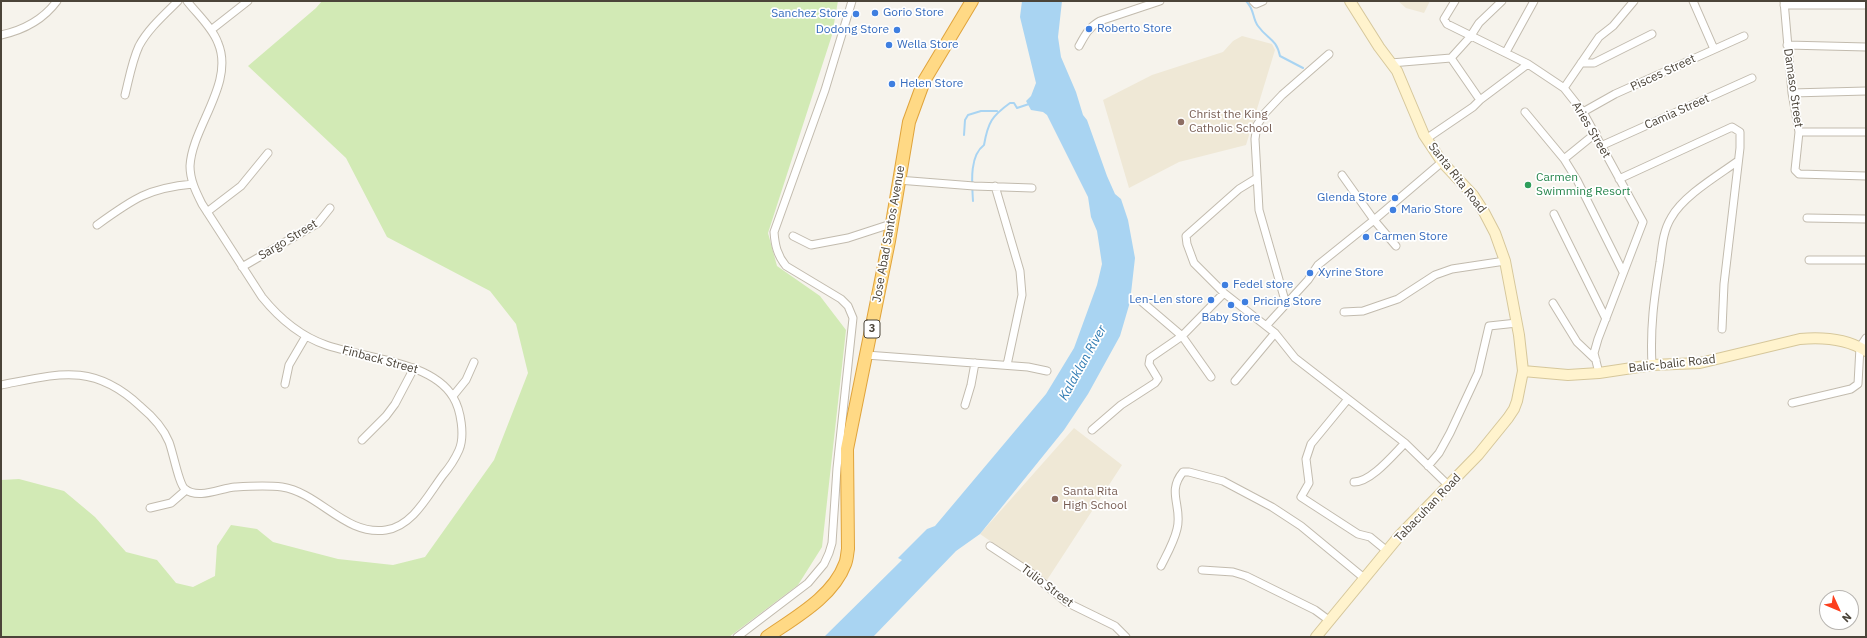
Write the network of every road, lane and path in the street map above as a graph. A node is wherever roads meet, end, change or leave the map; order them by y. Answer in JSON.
{"nodes":[{"id":1,"x":57,"y":1,"type":"edge"},
{"id":2,"x":178,"y":1,"type":"edge"},
{"id":3,"x":187,"y":1,"type":"edge"},
{"id":4,"x":248,"y":1,"type":"edge"},
{"id":5,"x":852,"y":1,"type":"edge"},
{"id":6,"x":972,"y":1,"type":"edge"},
{"id":7,"x":1160,"y":1,"type":"edge"},
{"id":8,"x":1253,"y":1,"type":"edge"},
{"id":9,"x":1263,"y":1,"type":"edge"},
{"id":10,"x":1350,"y":1,"type":"edge"},
{"id":11,"x":1455,"y":1,"type":"edge"},
{"id":12,"x":1502,"y":1,"type":"edge"},
{"id":13,"x":1534,"y":1,"type":"edge"},
{"id":14,"x":1634,"y":1,"type":"edge"},
{"id":15,"x":1693,"y":1,"type":"edge"},
{"id":16,"x":1784,"y":3,"type":"edge"},
{"id":17,"x":1866,"y":5,"type":"edge"},
{"id":18,"x":211,"y":30,"type":"junction"},
{"id":19,"x":1652,"y":34,"type":"dead end"},
{"id":20,"x":1,"y":35,"type":"edge"},
{"id":21,"x":1744,"y":36,"type":"dead end"},
{"id":22,"x":1470,"y":37,"type":"junction"},
{"id":23,"x":1787,"y":45,"type":"junction"},
{"id":24,"x":1079,"y":46,"type":"dead end"},
{"id":25,"x":1866,"y":47,"type":"edge"},
{"id":26,"x":1714,"y":49,"type":"junction"},
{"id":27,"x":1506,"y":52,"type":"junction"},
{"id":28,"x":1329,"y":54,"type":"dead end"},
{"id":29,"x":1452,"y":58,"type":"junction"},
{"id":30,"x":1391,"y":63,"type":"junction"},
{"id":31,"x":1581,"y":63,"type":"junction"},
{"id":32,"x":1528,"y":64,"type":"junction"},
{"id":33,"x":1752,"y":78,"type":"dead end"},
{"id":34,"x":1564,"y":88,"type":"junction"},
{"id":35,"x":1866,"y":91,"type":"edge"},
{"id":36,"x":1792,"y":93,"type":"junction"},
{"id":37,"x":125,"y":95,"type":"dead end"},
{"id":38,"x":1480,"y":100,"type":"junction"},
{"id":39,"x":1525,"y":112,"type":"dead end"},
{"id":40,"x":1583,"y":112,"type":"junction"},
{"id":41,"x":1799,"y":132,"type":"junction"},
{"id":42,"x":1866,"y":132,"type":"edge"},
{"id":43,"x":1596,"y":133,"type":"junction"},
{"id":44,"x":1426,"y":139,"type":"junction"},
{"id":45,"x":1603,"y":145,"type":"junction"},
{"id":46,"x":268,"y":153,"type":"dead end"},
{"id":47,"x":1564,"y":159,"type":"junction"},
{"id":48,"x":1738,"y":161,"type":"junction"},
{"id":49,"x":1442,"y":162,"type":"junction"},
{"id":50,"x":1342,"y":175,"type":"dead end"},
{"id":51,"x":1866,"y":176,"type":"edge"},
{"id":52,"x":1257,"y":178,"type":"junction"},
{"id":53,"x":1619,"y":179,"type":"junction"},
{"id":54,"x":898,"y":180,"type":"junction"},
{"id":55,"x":193,"y":184,"type":"junction"},
{"id":56,"x":995,"y":186,"type":"junction"},
{"id":57,"x":1032,"y":188,"type":"dead end"},
{"id":58,"x":330,"y":208,"type":"dead end"},
{"id":59,"x":207,"y":212,"type":"junction"},
{"id":60,"x":1554,"y":214,"type":"dead end"},
{"id":61,"x":1807,"y":218,"type":"dead end"},
{"id":62,"x":1866,"y":219,"type":"edge"},
{"id":63,"x":1374,"y":220,"type":"junction"},
{"id":64,"x":97,"y":224,"type":"dead end"},
{"id":65,"x":891,"y":224,"type":"junction"},
{"id":66,"x":793,"y":236,"type":"dead end"},
{"id":67,"x":1396,"y":246,"type":"dead end"},
{"id":68,"x":1809,"y":260,"type":"dead end"},
{"id":69,"x":1866,"y":260,"type":"edge"},
{"id":70,"x":1505,"y":261,"type":"junction"},
{"id":71,"x":242,"y":267,"type":"junction"},
{"id":72,"x":1623,"y":272,"type":"junction"},
{"id":73,"x":1224,"y":293,"type":"junction"},
{"id":74,"x":1140,"y":301,"type":"dead end"},
{"id":75,"x":1553,"y":303,"type":"dead end"},
{"id":76,"x":1286,"y":304,"type":"junction"},
{"id":77,"x":1344,"y":312,"type":"dead end"},
{"id":78,"x":1606,"y":319,"type":"junction"},
{"id":79,"x":1517,"y":323,"type":"junction"},
{"id":80,"x":1266,"y":326,"type":"junction"},
{"id":81,"x":1722,"y":328,"type":"dead end"},
{"id":82,"x":1275,"y":333,"type":"junction"},
{"id":83,"x":306,"y":336,"type":"junction"},
{"id":84,"x":1182,"y":336,"type":"junction"},
{"id":85,"x":1866,"y":338,"type":"edge"},
{"id":86,"x":1863,"y":349,"type":"edge"},
{"id":87,"x":866,"y":355,"type":"junction"},
{"id":88,"x":1596,"y":360,"type":"junction"},
{"id":89,"x":474,"y":362,"type":"dead end"},
{"id":90,"x":975,"y":363,"type":"junction"},
{"id":91,"x":1652,"y":365,"type":"junction"},
{"id":92,"x":1007,"y":366,"type":"junction"},
{"id":93,"x":414,"y":368,"type":"junction"},
{"id":94,"x":1047,"y":371,"type":"dead end"},
{"id":95,"x":1523,"y":371,"type":"junction"},
{"id":96,"x":1599,"y":373,"type":"junction"},
{"id":97,"x":1211,"y":377,"type":"dead end"},
{"id":98,"x":1235,"y":381,"type":"dead end"},
{"id":99,"x":285,"y":384,"type":"dead end"},
{"id":100,"x":1,"y":385,"type":"edge"},
{"id":101,"x":453,"y":396,"type":"junction"},
{"id":102,"x":1348,"y":399,"type":"junction"},
{"id":103,"x":1792,"y":403,"type":"dead end"},
{"id":104,"x":965,"y":405,"type":"dead end"},
{"id":105,"x":1092,"y":430,"type":"dead end"},
{"id":106,"x":362,"y":440,"type":"dead end"},
{"id":107,"x":1405,"y":443,"type":"junction"},
{"id":108,"x":1428,"y":466,"type":"junction"},
{"id":109,"x":1354,"y":482,"type":"dead end"},
{"id":110,"x":1449,"y":486,"type":"junction"},
{"id":111,"x":186,"y":490,"type":"junction"},
{"id":112,"x":150,"y":508,"type":"dead end"},
{"id":113,"x":990,"y":546,"type":"dead end"},
{"id":114,"x":1387,"y":551,"type":"junction"},
{"id":115,"x":1162,"y":566,"type":"dead end"},
{"id":116,"x":1202,"y":570,"type":"dead end"},
{"id":117,"x":1364,"y":578,"type":"junction"},
{"id":118,"x":1330,"y":621,"type":"junction"},
{"id":119,"x":737,"y":637,"type":"edge"},
{"id":120,"x":766,"y":637,"type":"edge"},
{"id":121,"x":1126,"y":637,"type":"edge"},
{"id":122,"x":1316,"y":637,"type":"edge"}],
"edges":[{"from":1,"to":20,"type":"street"},
{"from":2,"to":37,"type":"street"},
{"from":3,"to":18,"type":"street","name":"Finback Street"},
{"from":4,"to":18,"type":"street"},
{"from":5,"to":119,"type":"street"},
{"from":6,"to":54,"type":"highway","name":"Jose Abad Santos Avenue","number":"3"},
{"from":7,"to":24,"type":"street"},
{"from":8,"to":9,"type":"street"},
{"from":10,"to":30,"type":"main road","name":"Santa Rita Road"},
{"from":11,"to":22,"type":"street","name":"Aries Street"},
{"from":12,"to":22,"type":"street"},
{"from":13,"to":27,"type":"street"},
{"from":14,"to":31,"type":"street"},
{"from":15,"to":26,"type":"street"},
{"from":16,"to":17,"type":"street"},
{"from":16,"to":23,"type":"street","name":"Damaso Street"},
{"from":18,"to":55,"type":"street","name":"Finback Street"},
{"from":19,"to":31,"type":"street"},
{"from":21,"to":26,"type":"street","name":"Pisces Street"},
{"from":22,"to":27,"type":"street","name":"Aries Street"},
{"from":22,"to":29,"type":"street"},
{"from":23,"to":25,"type":"street"},
{"from":23,"to":36,"type":"street","name":"Damaso Street"},
{"from":26,"to":40,"type":"street","name":"Pisces Street"},
{"from":27,"to":32,"type":"street","name":"Aries Street"},
{"from":28,"to":52,"type":"street"},
{"from":29,"to":30,"type":"street"},
{"from":29,"to":38,"type":"street"},
{"from":30,"to":44,"type":"main road","name":"Santa Rita Road"},
{"from":31,"to":34,"type":"street"},
{"from":32,"to":34,"type":"street","name":"Aries Street"},
{"from":32,"to":38,"type":"street"},
{"from":33,"to":45,"type":"street","name":"Camia Street"},
{"from":34,"to":40,"type":"street","name":"Aries Street"},
{"from":35,"to":36,"type":"street"},
{"from":36,"to":41,"type":"street","name":"Damaso Street"},
{"from":38,"to":44,"type":"street"},
{"from":39,"to":47,"type":"street"},
{"from":40,"to":43,"type":"street","name":"Aries Street"},
{"from":41,"to":42,"type":"street"},
{"from":41,"to":51,"type":"street","name":"Damaso Street"},
{"from":43,"to":45,"type":"street","name":"Aries Street"},
{"from":43,"to":47,"type":"street"},
{"from":44,"to":49,"type":"main road","name":"Santa Rita Road"},
{"from":45,"to":53,"type":"street","name":"Aries Street"},
{"from":46,"to":59,"type":"street"},
{"from":47,"to":72,"type":"street"},
{"from":48,"to":53,"type":"street"},
{"from":48,"to":81,"type":"street"},
{"from":48,"to":91,"type":"street"},
{"from":49,"to":63,"type":"street"},
{"from":49,"to":70,"type":"main road","name":"Santa Rita Road"},
{"from":50,"to":63,"type":"street"},
{"from":52,"to":73,"type":"street"},
{"from":52,"to":76,"type":"street"},
{"from":53,"to":72,"type":"street","name":"Aries Street"},
{"from":54,"to":56,"type":"street"},
{"from":54,"to":65,"type":"highway","name":"Jose Abad Santos Avenue","number":"3"},
{"from":55,"to":59,"type":"street","name":"Finback Street"},
{"from":55,"to":64,"type":"street"},
{"from":56,"to":57,"type":"street"},
{"from":56,"to":92,"type":"street"},
{"from":58,"to":71,"type":"street","name":"Sargo Street"},
{"from":59,"to":71,"type":"street","name":"Finback Street"},
{"from":60,"to":78,"type":"street"},
{"from":61,"to":62,"type":"street"},
{"from":63,"to":67,"type":"street"},
{"from":63,"to":76,"type":"street"},
{"from":65,"to":66,"type":"street"},
{"from":65,"to":87,"type":"highway","name":"Jose Abad Santos Avenue","number":"3"},
{"from":68,"to":69,"type":"street"},
{"from":70,"to":77,"type":"street"},
{"from":70,"to":79,"type":"main road","name":"Santa Rita Road"},
{"from":71,"to":83,"type":"street","name":"Finback Street"},
{"from":72,"to":78,"type":"street","name":"Aries Street"},
{"from":73,"to":80,"type":"street"},
{"from":73,"to":84,"type":"street"},
{"from":74,"to":84,"type":"street"},
{"from":75,"to":88,"type":"street"},
{"from":76,"to":80,"type":"street"},
{"from":78,"to":88,"type":"street","name":"Aries Street"},
{"from":79,"to":95,"type":"main road","name":"Santa Rita Road"},
{"from":79,"to":108,"type":"street"},
{"from":80,"to":82,"type":"street"},
{"from":82,"to":98,"type":"street"},
{"from":82,"to":102,"type":"street"},
{"from":83,"to":93,"type":"street","name":"Finback Street"},
{"from":83,"to":99,"type":"street"},
{"from":84,"to":97,"type":"street"},
{"from":84,"to":105,"type":"street"},
{"from":85,"to":86,"type":"street"},
{"from":86,"to":91,"type":"main road","name":"Balic-balic Road"},
{"from":86,"to":103,"type":"street"},
{"from":87,"to":90,"type":"street"},
{"from":87,"to":120,"type":"highway","name":"Jose Abad Santos Avenue","number":"3"},
{"from":88,"to":96,"type":"street","name":"Aries Street"},
{"from":89,"to":101,"type":"street"},
{"from":90,"to":92,"type":"street"},
{"from":90,"to":104,"type":"street"},
{"from":91,"to":96,"type":"main road","name":"Balic-balic Road"},
{"from":92,"to":94,"type":"street"},
{"from":93,"to":101,"type":"street","name":"Finback Street"},
{"from":93,"to":106,"type":"street"},
{"from":95,"to":96,"type":"main road","name":"Balic-balic Road"},
{"from":95,"to":110,"type":"main road","name":"Tabacuhan Road"},
{"from":100,"to":111,"type":"street"},
{"from":101,"to":111,"type":"street","name":"Finback Street"},
{"from":102,"to":107,"type":"street"},
{"from":102,"to":114,"type":"street"},
{"from":107,"to":108,"type":"street"},
{"from":107,"to":109,"type":"street"},
{"from":108,"to":110,"type":"street"},
{"from":110,"to":114,"type":"main road","name":"Tabacuhan Road"},
{"from":111,"to":112,"type":"street"},
{"from":113,"to":121,"type":"street","name":"Tulio Street"},
{"from":114,"to":117,"type":"main road","name":"Tabacuhan Road"},
{"from":115,"to":117,"type":"street"},
{"from":116,"to":118,"type":"street"},
{"from":117,"to":118,"type":"main road","name":"Tabacuhan Road"},
{"from":118,"to":122,"type":"main road","name":"Tabacuhan Road"}]}
